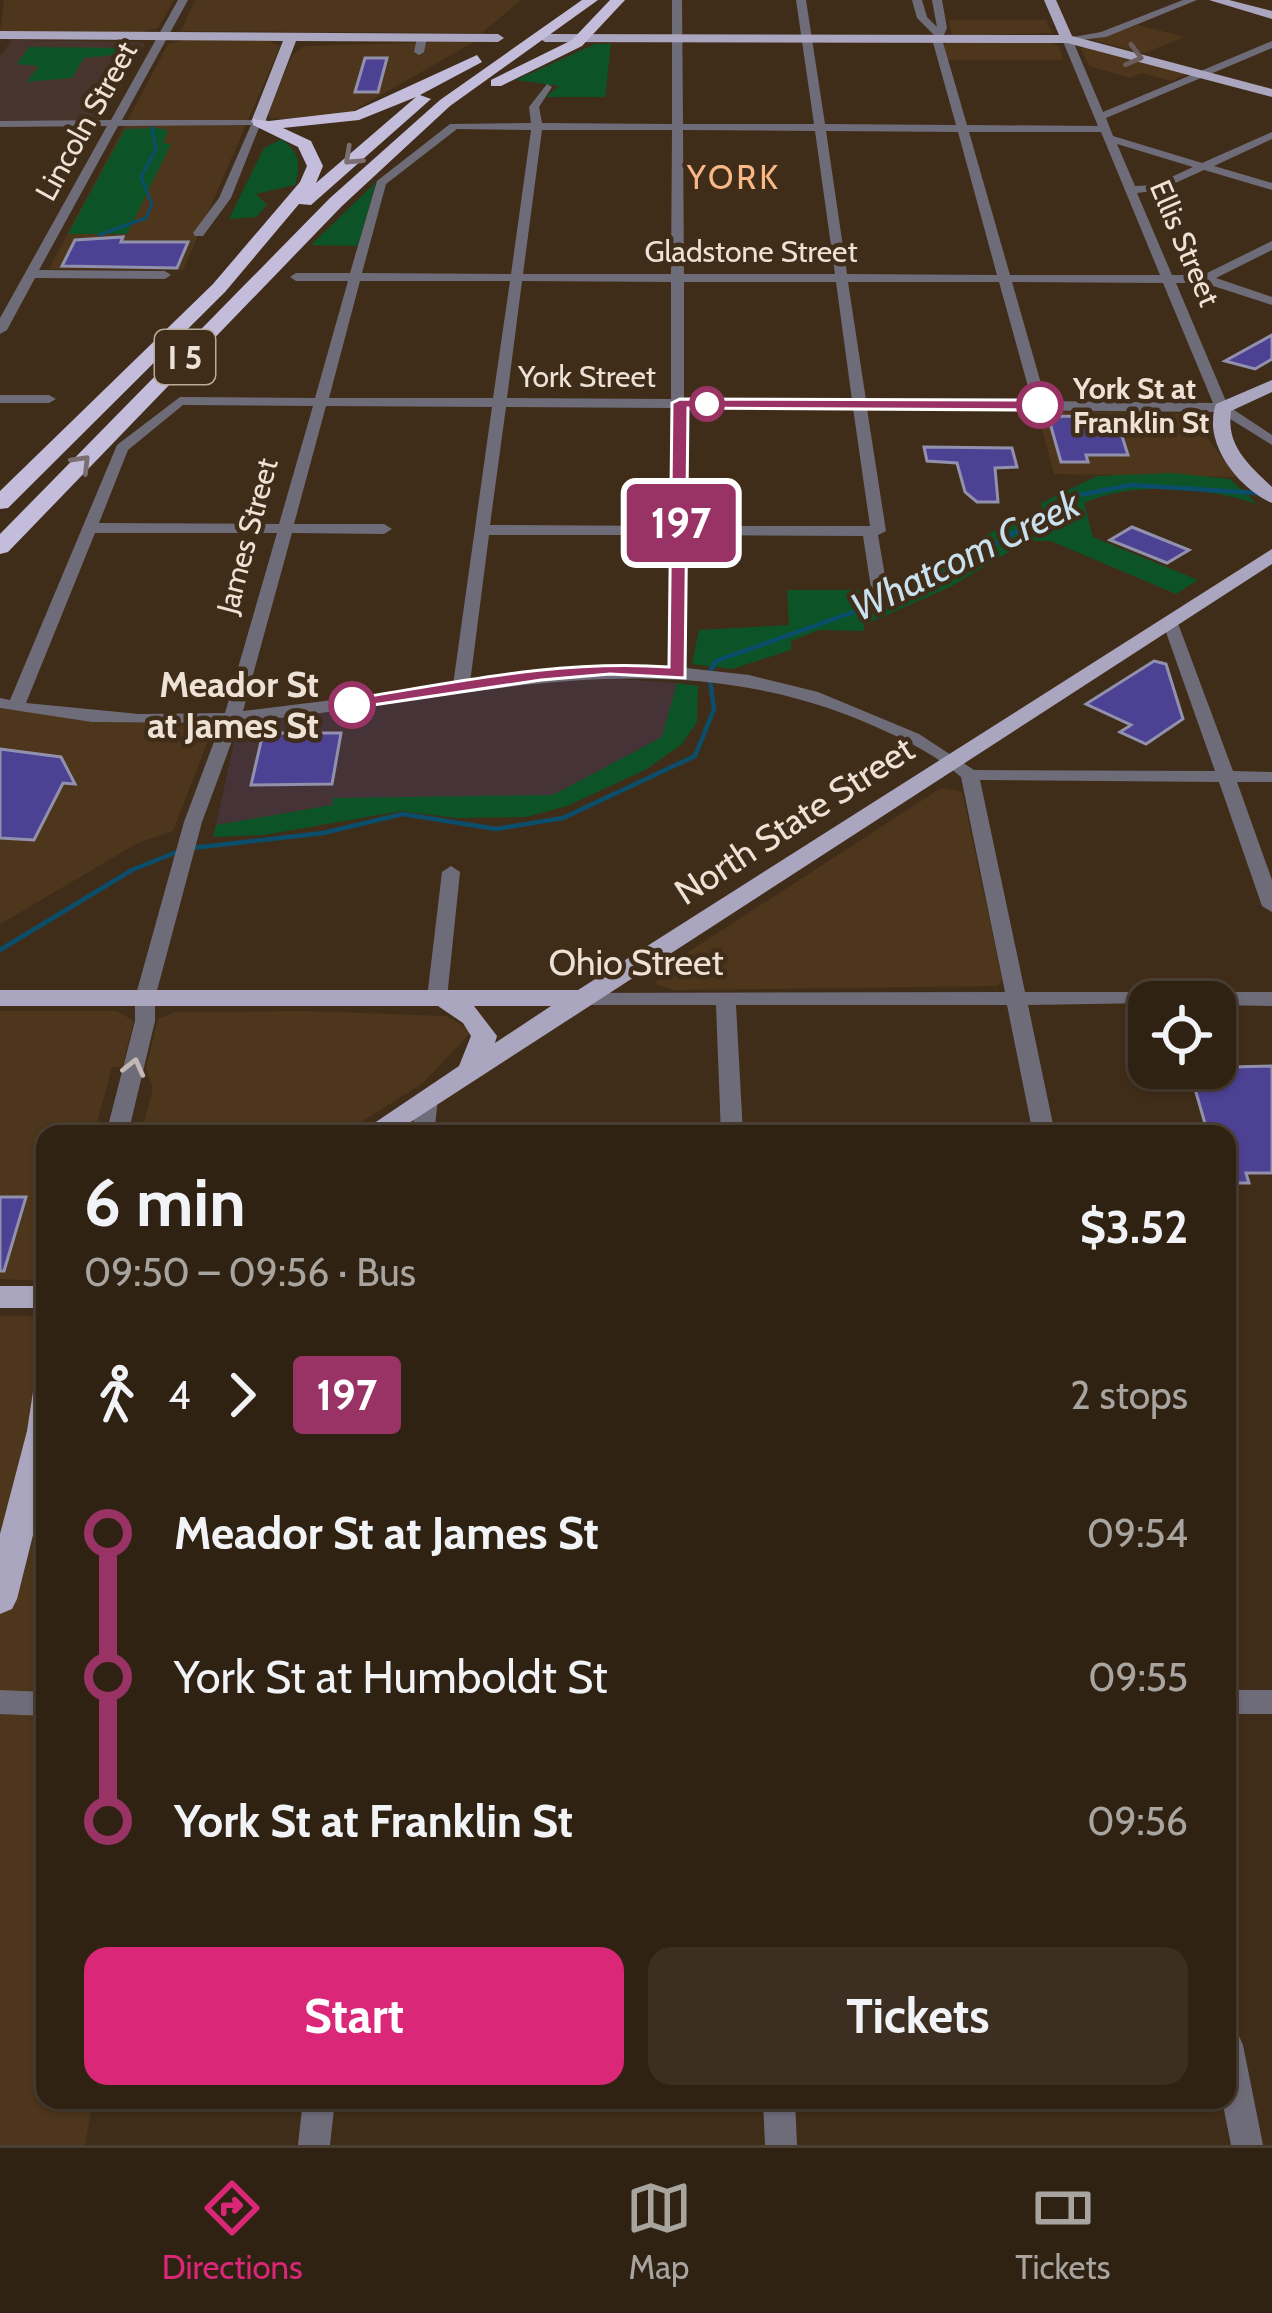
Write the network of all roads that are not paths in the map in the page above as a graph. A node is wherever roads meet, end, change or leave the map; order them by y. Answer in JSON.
{"nodes":[{"id":1,"x":183,"y":0,"type":"edge"},
{"id":2,"x":563,"y":0,"type":"edge"},
{"id":3,"x":591,"y":0,"type":"edge"},
{"id":4,"x":618,"y":0,"type":"edge"},
{"id":5,"x":677,"y":0,"type":"edge"},
{"id":6,"x":801,"y":0,"type":"edge"},
{"id":7,"x":917,"y":0,"type":"edge"},
{"id":8,"x":937,"y":0,"type":"edge"},
{"id":9,"x":1050,"y":0,"type":"edge"},
{"id":10,"x":1215,"y":0,"type":"edge"},
{"id":11,"x":1190,"y":1,"type":"edge"},
{"id":12,"x":1272,"y":15,"type":"edge"},
{"id":13,"x":0,"y":35,"type":"edge"},
{"id":14,"x":164,"y":36,"type":"junction"},
{"id":15,"x":937,"y":36,"type":"junction"},
{"id":16,"x":291,"y":37,"type":"junction"},
{"id":17,"x":343,"y":37,"type":"junction"},
{"id":18,"x":522,"y":38,"type":"junction"},
{"id":19,"x":582,"y":38,"type":"junction"},
{"id":20,"x":676,"y":38,"type":"junction"},
{"id":21,"x":807,"y":39,"type":"junction"},
{"id":22,"x":1067,"y":39,"type":"junction"},
{"id":23,"x":1272,"y":44,"type":"edge"},
{"id":24,"x":284,"y":56,"type":"junction"},
{"id":25,"x":477,"y":59,"type":"junction"},
{"id":26,"x":1201,"y":74,"type":"junction"},
{"id":27,"x":547,"y":87,"type":"dead end"},
{"id":28,"x":1272,"y":93,"type":"edge"},
{"id":29,"x":258,"y":122,"type":"junction"},
{"id":30,"x":0,"y":124,"type":"edge"},
{"id":31,"x":117,"y":124,"type":"junction"},
{"id":32,"x":537,"y":127,"type":"junction"},
{"id":33,"x":677,"y":127,"type":"junction"},
{"id":34,"x":820,"y":128,"type":"junction"},
{"id":35,"x":962,"y":128,"type":"junction"},
{"id":36,"x":1104,"y":128,"type":"junction"},
{"id":37,"x":1272,"y":135,"type":"edge"},
{"id":38,"x":1203,"y":166,"type":"junction"},
{"id":39,"x":373,"y":169,"type":"junction"},
{"id":40,"x":1272,"y":187,"type":"edge"},
{"id":41,"x":1130,"y":190,"type":"junction"},
{"id":42,"x":199,"y":233,"type":"dead end"},
{"id":43,"x":1272,"y":245,"type":"edge"},
{"id":44,"x":249,"y":254,"type":"junction"},
{"id":45,"x":31,"y":274,"type":"junction"},
{"id":46,"x":165,"y":275,"type":"dead end"},
{"id":47,"x":296,"y":277,"type":"dead end"},
{"id":48,"x":355,"y":277,"type":"junction"},
{"id":49,"x":516,"y":278,"type":"junction"},
{"id":50,"x":679,"y":278,"type":"junction"},
{"id":51,"x":842,"y":279,"type":"junction"},
{"id":52,"x":1205,"y":279,"type":"junction"},
{"id":53,"x":1005,"y":280,"type":"junction"},
{"id":54,"x":1168,"y":280,"type":"junction"},
{"id":55,"x":1272,"y":301,"type":"edge"},
{"id":56,"x":0,"y":330,"type":"edge"},
{"id":57,"x":1272,"y":385,"type":"edge"},
{"id":58,"x":0,"y":399,"type":"edge"},
{"id":59,"x":49,"y":399,"type":"dead end"},
{"id":60,"x":321,"y":402,"type":"junction"},
{"id":61,"x":499,"y":403,"type":"junction"},
{"id":62,"x":680,"y":403,"type":"junction"},
{"id":63,"x":860,"y":404,"type":"junction"},
{"id":64,"x":1040,"y":405,"type":"junction"},
{"id":65,"x":1222,"y":408,"type":"junction"},
{"id":66,"x":1272,"y":441,"type":"edge"},
{"id":67,"x":1264,"y":490,"type":"edge"},
{"id":68,"x":0,"y":502,"type":"edge"},
{"id":69,"x":89,"y":528,"type":"junction"},
{"id":70,"x":286,"y":529,"type":"junction"},
{"id":71,"x":384,"y":529,"type":"dead end"},
{"id":72,"x":482,"y":530,"type":"junction"},
{"id":73,"x":681,"y":530,"type":"junction"},
{"id":74,"x":874,"y":531,"type":"junction"},
{"id":75,"x":0,"y":547,"type":"edge"},
{"id":76,"x":1266,"y":556,"type":"edge"},
{"id":77,"x":879,"y":588,"type":"dead end"},
{"id":78,"x":1171,"y":621,"type":"junction"},
{"id":79,"x":679,"y":674,"type":"junction"},
{"id":80,"x":461,"y":687,"type":"junction"},
{"id":81,"x":8,"y":705,"type":"edge"},
{"id":82,"x":230,"y":717,"type":"junction"},
{"id":83,"x":962,"y":768,"type":"junction"},
{"id":84,"x":1226,"y":777,"type":"junction"},
{"id":85,"x":1272,"y":777,"type":"edge"},
{"id":86,"x":451,"y":872,"type":"dead end"},
{"id":87,"x":1272,"y":906,"type":"edge"},
{"id":88,"x":0,"y":998,"type":"edge"},
{"id":89,"x":145,"y":998,"type":"junction"},
{"id":90,"x":441,"y":998,"type":"junction"},
{"id":91,"x":583,"y":998,"type":"junction"},
{"id":92,"x":726,"y":998,"type":"junction"},
{"id":93,"x":1017,"y":999,"type":"junction"},
{"id":94,"x":1272,"y":999,"type":"edge"},
{"id":95,"x":470,"y":1071,"type":"junction"},
{"id":96,"x":427,"y":1099,"type":"junction"},
{"id":97,"x":119,"y":1125,"type":"edge"},
{"id":98,"x":386,"y":1125,"type":"edge"},
{"id":99,"x":424,"y":1125,"type":"edge"},
{"id":100,"x":732,"y":1125,"type":"edge"},
{"id":101,"x":1042,"y":1125,"type":"edge"},
{"id":102,"x":0,"y":1297,"type":"edge"},
{"id":103,"x":36,"y":1297,"type":"edge"},
{"id":104,"x":36,"y":1461,"type":"edge"},
{"id":105,"x":0,"y":1599,"type":"edge"},
{"id":106,"x":0,"y":1702,"type":"edge"},
{"id":107,"x":1236,"y":1702,"type":"edge"},
{"id":108,"x":1272,"y":1702,"type":"edge"},
{"id":109,"x":36,"y":1704,"type":"edge"},
{"id":110,"x":1236,"y":2090,"type":"edge"},
{"id":111,"x":318,"y":2109,"type":"edge"},
{"id":112,"x":779,"y":2109,"type":"edge"},
{"id":113,"x":314,"y":2145,"type":"edge"},
{"id":114,"x":781,"y":2145,"type":"edge"},
{"id":115,"x":1247,"y":2145,"type":"edge"}],
"edges":[{"from":1,"to":14,"type":"street","name":"Lincoln Street"},
{"from":2,"to":18,"type":"highway","number":"I 5"},
{"from":3,"to":18,"type":"highway","number":"I 5"},
{"from":4,"to":19,"type":"highway"},
{"from":5,"to":20,"type":"street"},
{"from":6,"to":21,"type":"street"},
{"from":7,"to":15,"type":"street"},
{"from":8,"to":15,"type":"street"},
{"from":9,"to":22,"type":"main road","name":"Ellis Street"},
{"from":10,"to":12,"type":"main road"},
{"from":11,"to":22,"type":"street"},
{"from":13,"to":14,"type":"main road"},
{"from":14,"to":16,"type":"main road"},
{"from":14,"to":31,"type":"street","name":"Lincoln Street"},
{"from":15,"to":21,"type":"main road"},
{"from":15,"to":22,"type":"main road"},
{"from":15,"to":35,"type":"street"},
{"from":16,"to":17,"type":"main road"},
{"from":16,"to":24,"type":"main road"},
{"from":17,"to":18,"type":"main road"},
{"from":17,"to":24,"type":"main road"},
{"from":18,"to":19,"type":"main road"},
{"from":18,"to":25,"type":"highway","number":"I 5"},
{"from":18,"to":39,"type":"highway","number":"I 5"},
{"from":19,"to":20,"type":"main road"},
{"from":19,"to":39,"type":"highway"},
{"from":20,"to":21,"type":"main road"},
{"from":20,"to":21,"type":"main road"},
{"from":20,"to":33,"type":"street"},
{"from":21,"to":34,"type":"street"},
{"from":22,"to":26,"type":"main road","one_way":true},
{"from":22,"to":36,"type":"street","name":"Ellis Street"},
{"from":23,"to":26,"type":"street"},
{"from":24,"to":29,"type":"main road"},
{"from":25,"to":29,"type":"highway"},
{"from":25,"to":44,"type":"highway","number":"I 5","one_way":true},
{"from":26,"to":28,"type":"main road"},
{"from":26,"to":36,"type":"street"},
{"from":27,"to":32,"type":"street"},
{"from":29,"to":31,"type":"street"},
{"from":29,"to":42,"type":"street"},
{"from":29,"to":44,"type":"highway"},
{"from":30,"to":31,"type":"street"},
{"from":31,"to":45,"type":"street","name":"Lincoln Street"},
{"from":32,"to":33,"type":"street"},
{"from":32,"to":48,"type":"street","name":"James Street"},
{"from":32,"to":49,"type":"street"},
{"from":33,"to":34,"type":"street"},
{"from":33,"to":50,"type":"street"},
{"from":34,"to":35,"type":"street"},
{"from":34,"to":51,"type":"street"},
{"from":35,"to":36,"type":"street"},
{"from":35,"to":53,"type":"street"},
{"from":36,"to":38,"type":"street"},
{"from":36,"to":41,"type":"street","name":"Ellis Street"},
{"from":37,"to":38,"type":"street"},
{"from":38,"to":40,"type":"street"},
{"from":38,"to":41,"type":"street"},
{"from":75,"to":39,"type":"highway","number":"I 5","one_way":true},
{"from":41,"to":54,"type":"street","name":"Ellis Street"},
{"from":43,"to":52,"type":"street"},
{"from":44,"to":68,"type":"highway","number":"I 5"},
{"from":45,"to":46,"type":"street"},
{"from":45,"to":56,"type":"street","name":"Lincoln Street"},
{"from":47,"to":48,"type":"street","name":"Gladstone Street"},
{"from":48,"to":49,"type":"street","name":"Gladstone Street"},
{"from":48,"to":60,"type":"street","name":"James Street"},
{"from":49,"to":50,"type":"street","name":"Gladstone Street"},
{"from":49,"to":61,"type":"street"},
{"from":50,"to":51,"type":"street","name":"Gladstone Street"},
{"from":50,"to":62,"type":"street"},
{"from":51,"to":53,"type":"street","name":"Gladstone Street"},
{"from":51,"to":63,"type":"street"},
{"from":52,"to":54,"type":"street","name":"Gladstone Street"},
{"from":52,"to":55,"type":"street"},
{"from":53,"to":54,"type":"street","name":"Gladstone Street"},
{"from":53,"to":64,"type":"street"},
{"from":54,"to":65,"type":"street","name":"Ellis Street"},
{"from":57,"to":65,"type":"main road"},
{"from":58,"to":59,"type":"street"},
{"from":60,"to":61,"type":"street","name":"York Street"},
{"from":60,"to":69,"type":"street","name":"York Street"},
{"from":60,"to":70,"type":"street","name":"James Street"},
{"from":61,"to":62,"type":"street","name":"York Street"},
{"from":61,"to":72,"type":"street"},
{"from":62,"to":63,"type":"street","name":"York Street"},
{"from":62,"to":73,"type":"street"},
{"from":63,"to":64,"type":"street","name":"York Street"},
{"from":63,"to":74,"type":"street"},
{"from":64,"to":65,"type":"street","name":"York Street"},
{"from":65,"to":66,"type":"street"},
{"from":65,"to":67,"type":"main road","name":"Ellis Street"},
{"from":69,"to":70,"type":"street"},
{"from":69,"to":81,"type":"street"},
{"from":70,"to":71,"type":"street"},
{"from":70,"to":82,"type":"street","name":"James Street"},
{"from":72,"to":73,"type":"street"},
{"from":72,"to":80,"type":"street"},
{"from":73,"to":74,"type":"street"},
{"from":73,"to":79,"type":"street"},
{"from":74,"to":77,"type":"street"},
{"from":76,"to":78,"type":"main road","name":"North State Street"},
{"from":78,"to":83,"type":"main road","name":"North State Street"},
{"from":78,"to":84,"type":"street"},
{"from":79,"to":80,"type":"street"},
{"from":79,"to":83,"type":"street"},
{"from":80,"to":82,"type":"street"},
{"from":81,"to":82,"type":"street"},
{"from":82,"to":89,"type":"street","name":"James Street"},
{"from":83,"to":84,"type":"street"},
{"from":83,"to":91,"type":"main road","name":"North State Street"},
{"from":83,"to":93,"type":"street"},
{"from":84,"to":85,"type":"street"},
{"from":84,"to":87,"type":"street"},
{"from":86,"to":90,"type":"street"},
{"from":88,"to":89,"type":"main road","name":"Ohio Street"},
{"from":89,"to":90,"type":"main road","name":"Ohio Street"},
{"from":97,"to":89,"type":"street","name":"James Street","one_way":true},
{"from":90,"to":91,"type":"main road","name":"Ohio Street"},
{"from":90,"to":95,"type":"main road"},
{"from":91,"to":92,"type":"street","name":"Ohio Street"},
{"from":91,"to":95,"type":"main road","name":"North State Street"},
{"from":92,"to":93,"type":"street","name":"Ohio Street"},
{"from":92,"to":100,"type":"street"},
{"from":93,"to":94,"type":"street","name":"Ohio Street"},
{"from":93,"to":101,"type":"street"},
{"from":95,"to":96,"type":"main road","name":"North State Street"},
{"from":96,"to":98,"type":"main road","name":"North State Street"},
{"from":96,"to":99,"type":"street"},
{"from":102,"to":103,"type":"main road"},
{"from":104,"to":105,"type":"main road"},
{"from":106,"to":109,"type":"street"},
{"from":107,"to":108,"type":"street"},
{"from":110,"to":115,"type":"street"},
{"from":111,"to":113,"type":"street"},
{"from":112,"to":114,"type":"street"}]}
